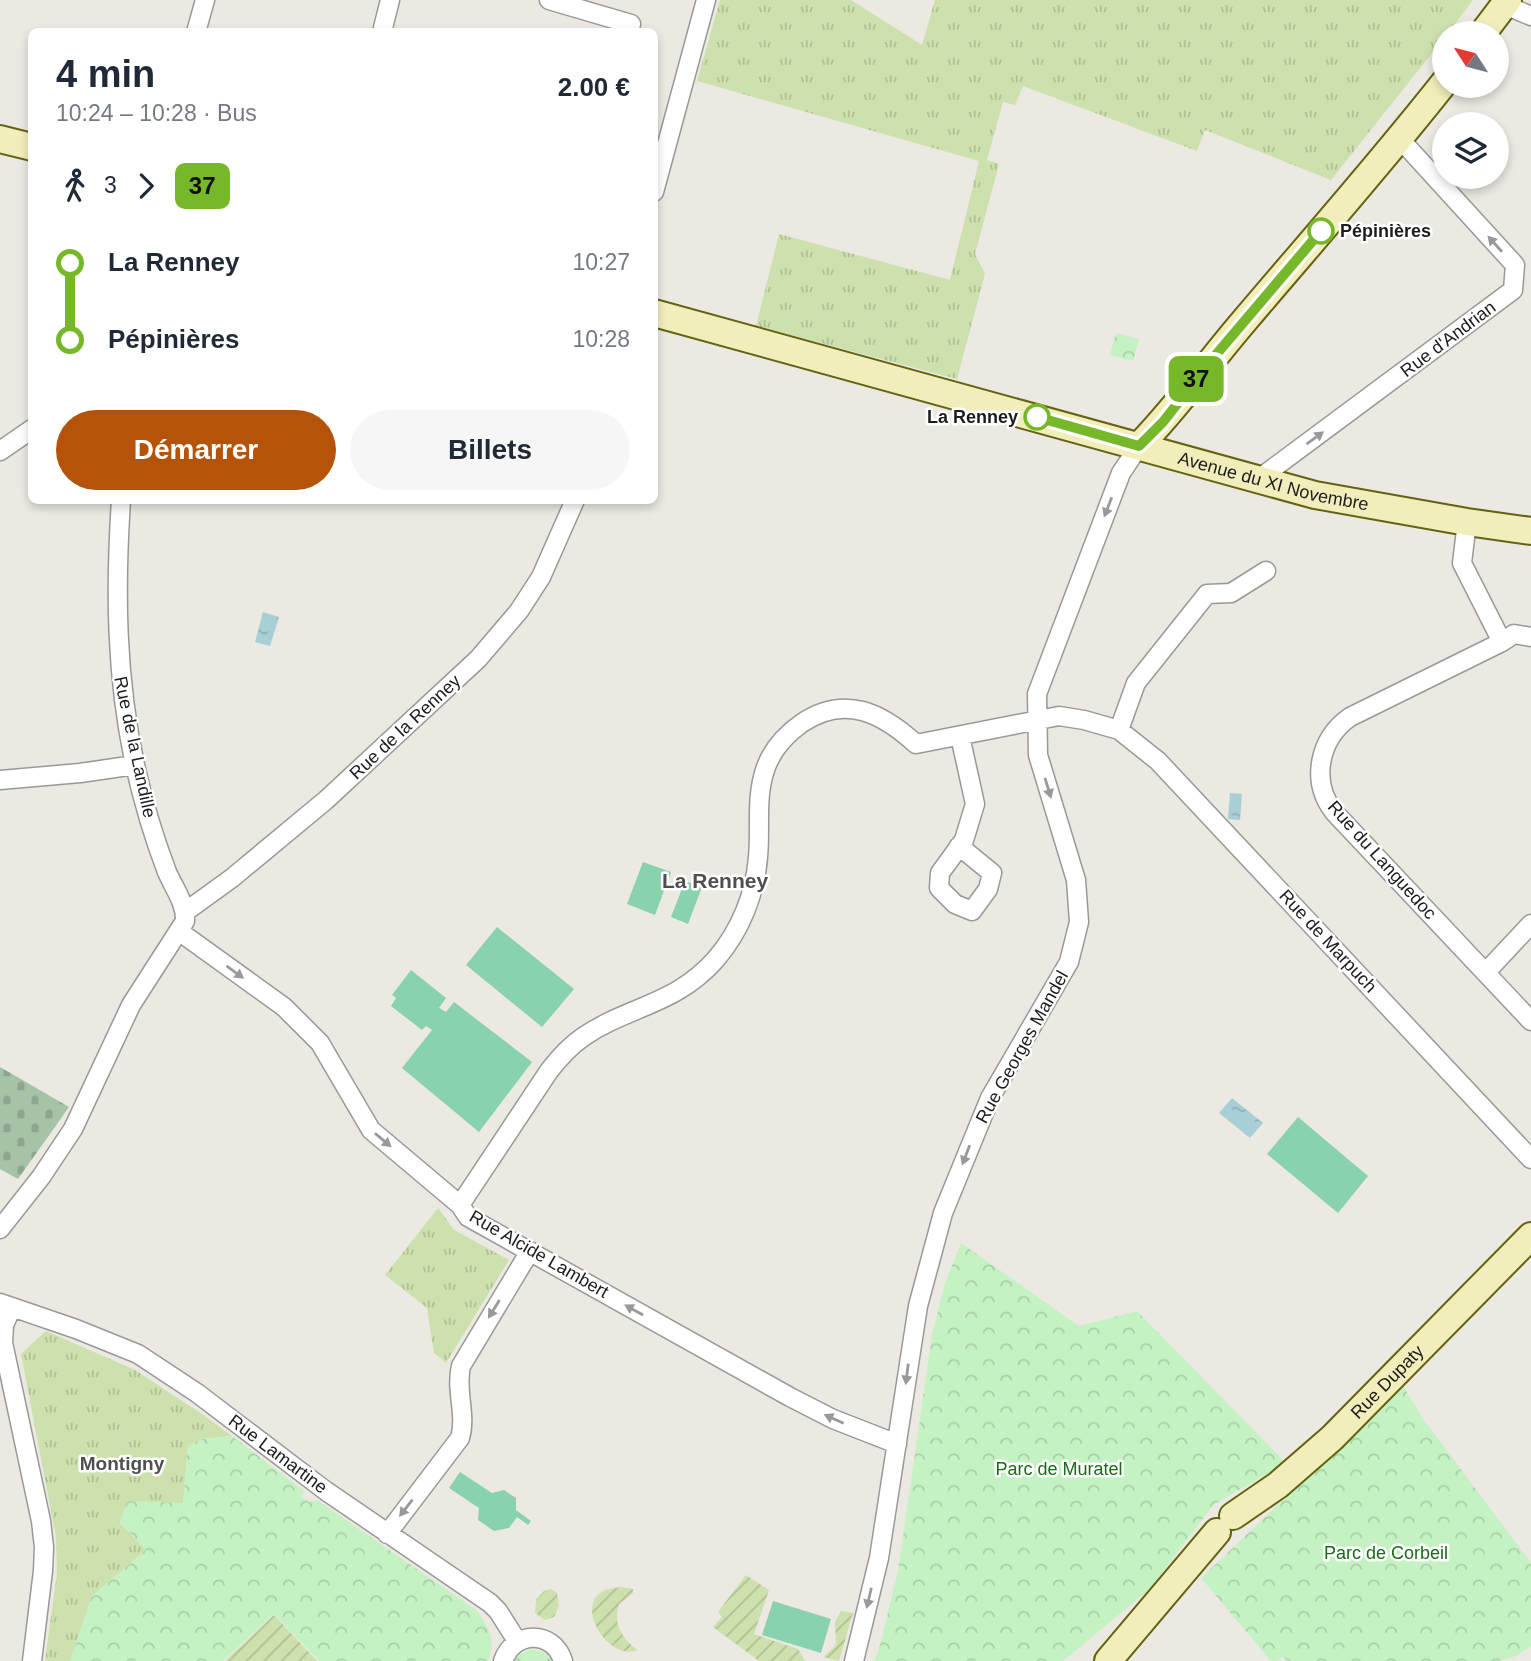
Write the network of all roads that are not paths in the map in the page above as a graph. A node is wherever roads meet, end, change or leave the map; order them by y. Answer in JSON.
{"nodes":[{"id":1,"x":205,"y":0,"type":"edge"},
{"id":2,"x":390,"y":0,"type":"edge"},
{"id":3,"x":706,"y":0,"type":"edge"},
{"id":4,"x":555,"y":1,"type":"edge"},
{"id":5,"x":1506,"y":2,"type":"edge"},
{"id":6,"x":1531,"y":16,"type":"edge"},
{"id":7,"x":1492,"y":21,"type":"edge"},
{"id":8,"x":197,"y":28,"type":"edge"},
{"id":9,"x":383,"y":28,"type":"edge"},
{"id":10,"x":630,"y":28,"type":"edge"},
{"id":11,"x":1432,"y":98,"type":"edge"},
{"id":12,"x":0,"y":139,"type":"edge"},
{"id":13,"x":1400,"y":139,"type":"junction"},
{"id":14,"x":28,"y":146,"type":"edge"},
{"id":15,"x":658,"y":177,"type":"edge"},
{"id":16,"x":658,"y":314,"type":"edge"},
{"id":17,"x":28,"y":432,"type":"edge"},
{"id":18,"x":1139,"y":446,"type":"junction"},
{"id":19,"x":0,"y":451,"type":"edge"},
{"id":20,"x":1260,"y":478,"type":"junction"},
{"id":21,"x":121,"y":504,"type":"edge"},
{"id":22,"x":573,"y":504,"type":"edge"},
{"id":23,"x":1467,"y":523,"type":"junction"},
{"id":24,"x":1531,"y":531,"type":"edge"},
{"id":25,"x":1266,"y":571,"type":"dead end"},
{"id":26,"x":1531,"y":637,"type":"edge"},
{"id":27,"x":1502,"y":642,"type":"junction"},
{"id":28,"x":1038,"y":721,"type":"junction"},
{"id":29,"x":1119,"y":730,"type":"junction"},
{"id":30,"x":960,"y":736,"type":"junction"},
{"id":31,"x":135,"y":765,"type":"junction"},
{"id":32,"x":0,"y":780,"type":"edge"},
{"id":33,"x":959,"y":846,"type":"dead end"},
{"id":34,"x":185,"y":912,"type":"junction"},
{"id":35,"x":1531,"y":924,"type":"edge"},
{"id":36,"x":180,"y":932,"type":"junction"},
{"id":37,"x":1486,"y":972,"type":"junction"},
{"id":38,"x":1531,"y":1021,"type":"edge"},
{"id":39,"x":1531,"y":1158,"type":"edge"},
{"id":40,"x":460,"y":1205,"type":"junction"},
{"id":41,"x":0,"y":1229,"type":"edge"},
{"id":42,"x":1531,"y":1236,"type":"edge"},
{"id":43,"x":530,"y":1251,"type":"junction"},
{"id":44,"x":6,"y":1305,"type":"edge"},
{"id":45,"x":897,"y":1444,"type":"junction"},
{"id":46,"x":387,"y":1534,"type":"junction"},
{"id":47,"x":517,"y":1641,"type":"junction"},
{"id":48,"x":32,"y":1661,"type":"edge"},
{"id":49,"x":503,"y":1661,"type":"edge"},
{"id":50,"x":564,"y":1661,"type":"edge"},
{"id":51,"x":854,"y":1661,"type":"edge"},
{"id":52,"x":1108,"y":1661,"type":"edge"}],
"edges":[{"from":1,"to":8,"type":"street"},
{"from":2,"to":9,"type":"street"},
{"from":3,"to":15,"type":"street"},
{"from":4,"to":10,"type":"street"},
{"from":5,"to":6,"type":"street"},
{"from":5,"to":7,"type":"street"},
{"from":11,"to":13,"type":"street"},
{"from":12,"to":14,"type":"street"},
{"from":13,"to":18,"type":"street"},
{"from":20,"to":13,"type":"street","name":"Rue d'Andrian","one_way":true},
{"from":16,"to":18,"type":"street","name":"Avenue du XI Novembre"},
{"from":17,"to":19,"type":"street"},
{"from":18,"to":20,"type":"street","name":"Avenue du XI Novembre"},
{"from":18,"to":28,"type":"street","name":"Rue Georges Mandel","one_way":true},
{"from":20,"to":23,"type":"street","name":"Avenue du XI Novembre"},
{"from":21,"to":31,"type":"street","name":"Rue de la Landille"},
{"from":22,"to":34,"type":"street","name":"Rue de la Renney"},
{"from":23,"to":24,"type":"street","name":"Avenue du XI Novembre"},
{"from":23,"to":27,"type":"street"},
{"from":25,"to":29,"type":"street"},
{"from":26,"to":27,"type":"street","name":"Rue du Languedoc"},
{"from":27,"to":37,"type":"street","name":"Rue du Languedoc"},
{"from":28,"to":29,"type":"street","name":"Rue de Marpuch"},
{"from":28,"to":30,"type":"street","name":"Rue de Marpuch"},
{"from":28,"to":45,"type":"street","name":"Rue Georges Mandel","one_way":true},
{"from":29,"to":39,"type":"street","name":"Rue de Marpuch"},
{"from":30,"to":33,"type":"street"},
{"from":30,"to":40,"type":"street","name":"Rue de Marpuch"},
{"from":31,"to":32,"type":"street"},
{"from":31,"to":34,"type":"street","name":"Rue de la Landille"},
{"from":34,"to":36,"type":"street"},
{"from":35,"to":37,"type":"street"},
{"from":36,"to":40,"type":"street","name":"Rue Alcide Lambert","one_way":true},
{"from":36,"to":41,"type":"street"},
{"from":37,"to":38,"type":"street","name":"Rue du Languedoc"},
{"from":40,"to":43,"type":"street","name":"Rue Alcide Lambert"},
{"from":42,"to":52,"type":"street","name":"Rue Dupaty"},
{"from":45,"to":43,"type":"street","name":"Rue Alcide Lambert","one_way":true},
{"from":43,"to":46,"type":"street","one_way":true},
{"from":44,"to":46,"type":"street","name":"Rue Lamartine"},
{"from":44,"to":48,"type":"street"},
{"from":45,"to":51,"type":"street","name":"Rue Georges Mandel","one_way":true},
{"from":46,"to":47,"type":"street","name":"Rue Lamartine"},
{"from":47,"to":49,"type":"street"},
{"from":47,"to":50,"type":"street"}]}
